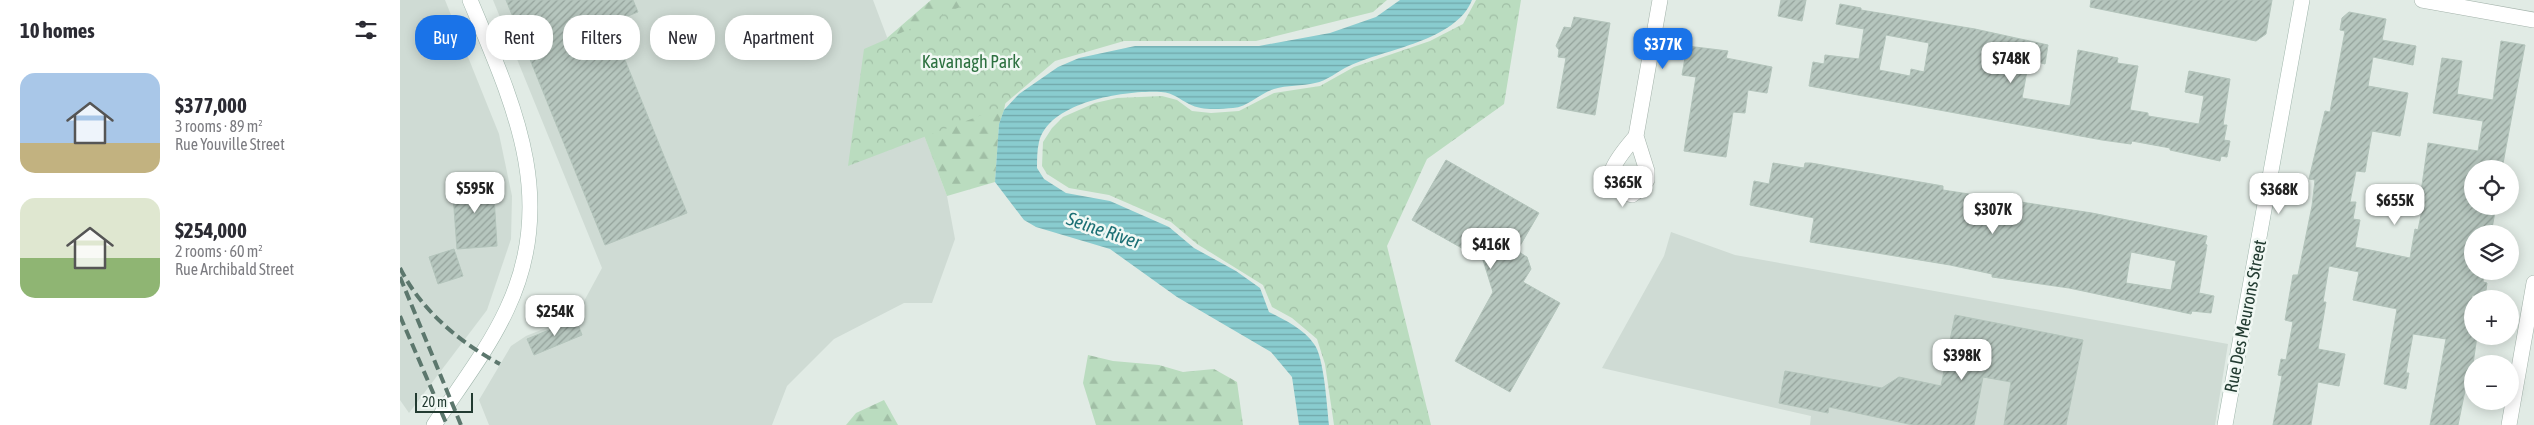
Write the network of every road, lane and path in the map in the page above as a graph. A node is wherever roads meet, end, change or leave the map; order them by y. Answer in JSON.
{"nodes":[{"id":1,"x":470,"y":0,"type":"edge"},
{"id":2,"x":1660,"y":0,"type":"edge"},
{"id":3,"x":2302,"y":0,"type":"edge"},
{"id":4,"x":2422,"y":0,"type":"edge"},
{"id":5,"x":2534,"y":20,"type":"edge"},
{"id":6,"x":1636,"y":136,"type":"dead end"},
{"id":7,"x":2534,"y":283,"type":"edge"},
{"id":8,"x":434,"y":425,"type":"edge"},
{"id":9,"x":2224,"y":425,"type":"edge"},
{"id":10,"x":2509,"y":425,"type":"edge"}],
"edges":[{"from":1,"to":8,"type":"street"},
{"from":2,"to":6,"type":"street"},
{"from":3,"to":9,"type":"street","name":"Rue Des Meurons Street"},
{"from":4,"to":5,"type":"street"},
{"from":7,"to":10,"type":"street"}]}
